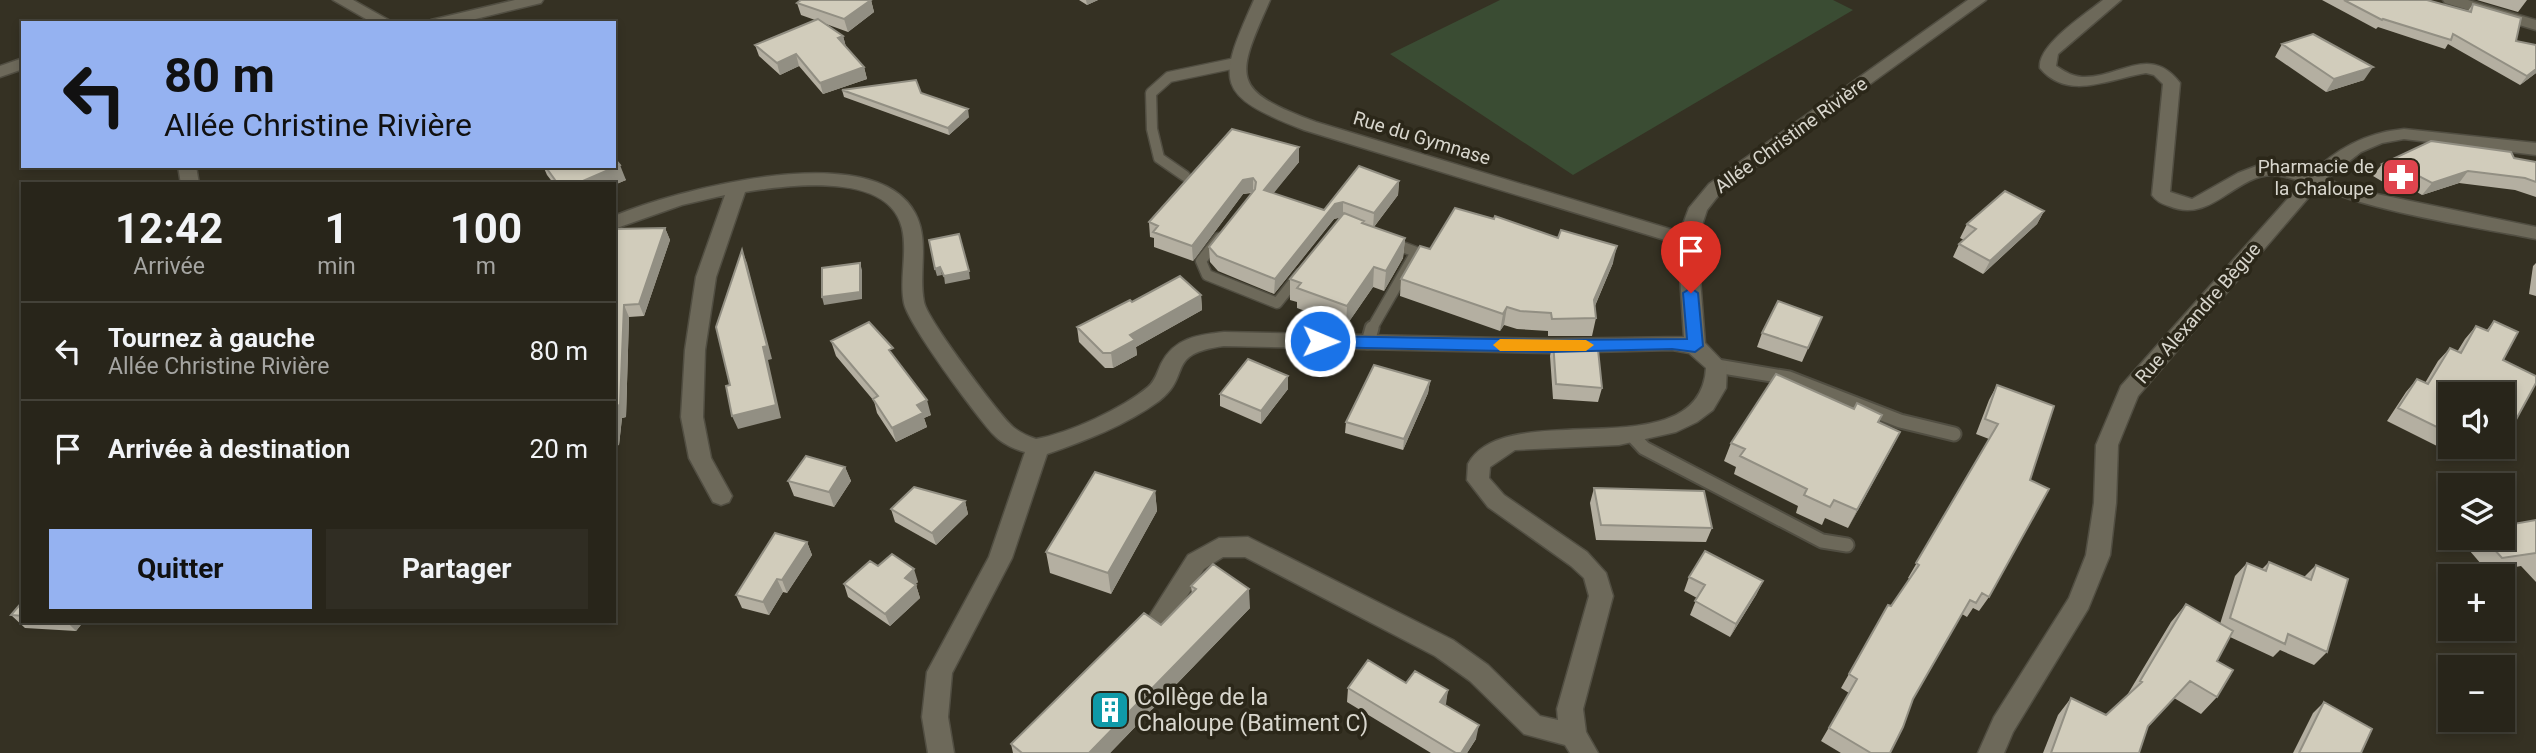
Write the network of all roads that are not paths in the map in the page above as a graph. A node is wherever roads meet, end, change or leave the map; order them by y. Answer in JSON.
{"nodes":[{"id":1,"x":341,"y":0,"type":"edge"},
{"id":2,"x":534,"y":0,"type":"edge"},
{"id":3,"x":1262,"y":0,"type":"edge"},
{"id":4,"x":1978,"y":0,"type":"edge"},
{"id":5,"x":2113,"y":0,"type":"edge"},
{"id":6,"x":2451,"y":0,"type":"edge"},
{"id":7,"x":382,"y":21,"type":"edge"},
{"id":8,"x":445,"y":21,"type":"edge"},
{"id":9,"x":2536,"y":25,"type":"edge"},
{"id":10,"x":1236,"y":63,"type":"junction"},
{"id":11,"x":21,"y":64,"type":"edge"},
{"id":12,"x":0,"y":72,"type":"edge"},
{"id":13,"x":2536,"y":149,"type":"edge"},
{"id":14,"x":1185,"y":176,"type":"dead end"},
{"id":15,"x":2314,"y":180,"type":"junction"},
{"id":16,"x":737,"y":187,"type":"junction"},
{"id":17,"x":616,"y":222,"type":"edge"},
{"id":18,"x":1225,"y":230,"type":"edge"},
{"id":19,"x":2536,"y":233,"type":"edge"},
{"id":20,"x":1378,"y":238,"type":"edge"},
{"id":21,"x":1687,"y":240,"type":"junction"},
{"id":22,"x":1308,"y":263,"type":"edge"},
{"id":23,"x":1368,"y":342,"type":"junction"},
{"id":24,"x":1695,"y":346,"type":"junction"},
{"id":25,"x":1717,"y":366,"type":"junction"},
{"id":26,"x":1631,"y":434,"type":"junction"},
{"id":27,"x":1954,"y":434,"type":"dead end"},
{"id":28,"x":1038,"y":447,"type":"junction"},
{"id":29,"x":721,"y":496,"type":"dead end"},
{"id":30,"x":1847,"y":544,"type":"dead end"},
{"id":31,"x":1160,"y":618,"type":"dead end"},
{"id":32,"x":1579,"y":744,"type":"edge"},
{"id":33,"x":941,"y":753,"type":"edge"},
{"id":34,"x":1991,"y":753,"type":"edge"}],
"edges":[{"from":1,"to":7,"type":"street"},
{"from":2,"to":8,"type":"street"},
{"from":3,"to":10,"type":"street"},
{"from":4,"to":21,"type":"street","name":"Allée Christine Rivière"},
{"from":5,"to":15,"type":"street"},
{"from":6,"to":9,"type":"street"},
{"from":10,"to":14,"type":"lane"},
{"from":10,"to":21,"type":"street","name":"Rue du Gymnase"},
{"from":11,"to":12,"type":"street"},
{"from":13,"to":15,"type":"street","name":"Rue Alexandre Bègue"},
{"from":15,"to":19,"type":"street"},
{"from":15,"to":34,"type":"street","name":"Rue Alexandre Bègue"},
{"from":16,"to":17,"type":"street"},
{"from":16,"to":28,"type":"street"},
{"from":16,"to":29,"type":"street"},
{"from":18,"to":22,"type":"lane"},
{"from":20,"to":23,"type":"lane"},
{"from":21,"to":24,"type":"street","name":"Allée Christine Rivière"},
{"from":23,"to":24,"type":"street"},
{"from":23,"to":28,"type":"street"},
{"from":24,"to":25,"type":"street"},
{"from":25,"to":26,"type":"street"},
{"from":25,"to":27,"type":"lane"},
{"from":26,"to":30,"type":"lane"},
{"from":26,"to":32,"type":"street"},
{"from":28,"to":33,"type":"street"},
{"from":31,"to":32,"type":"street"}]}
